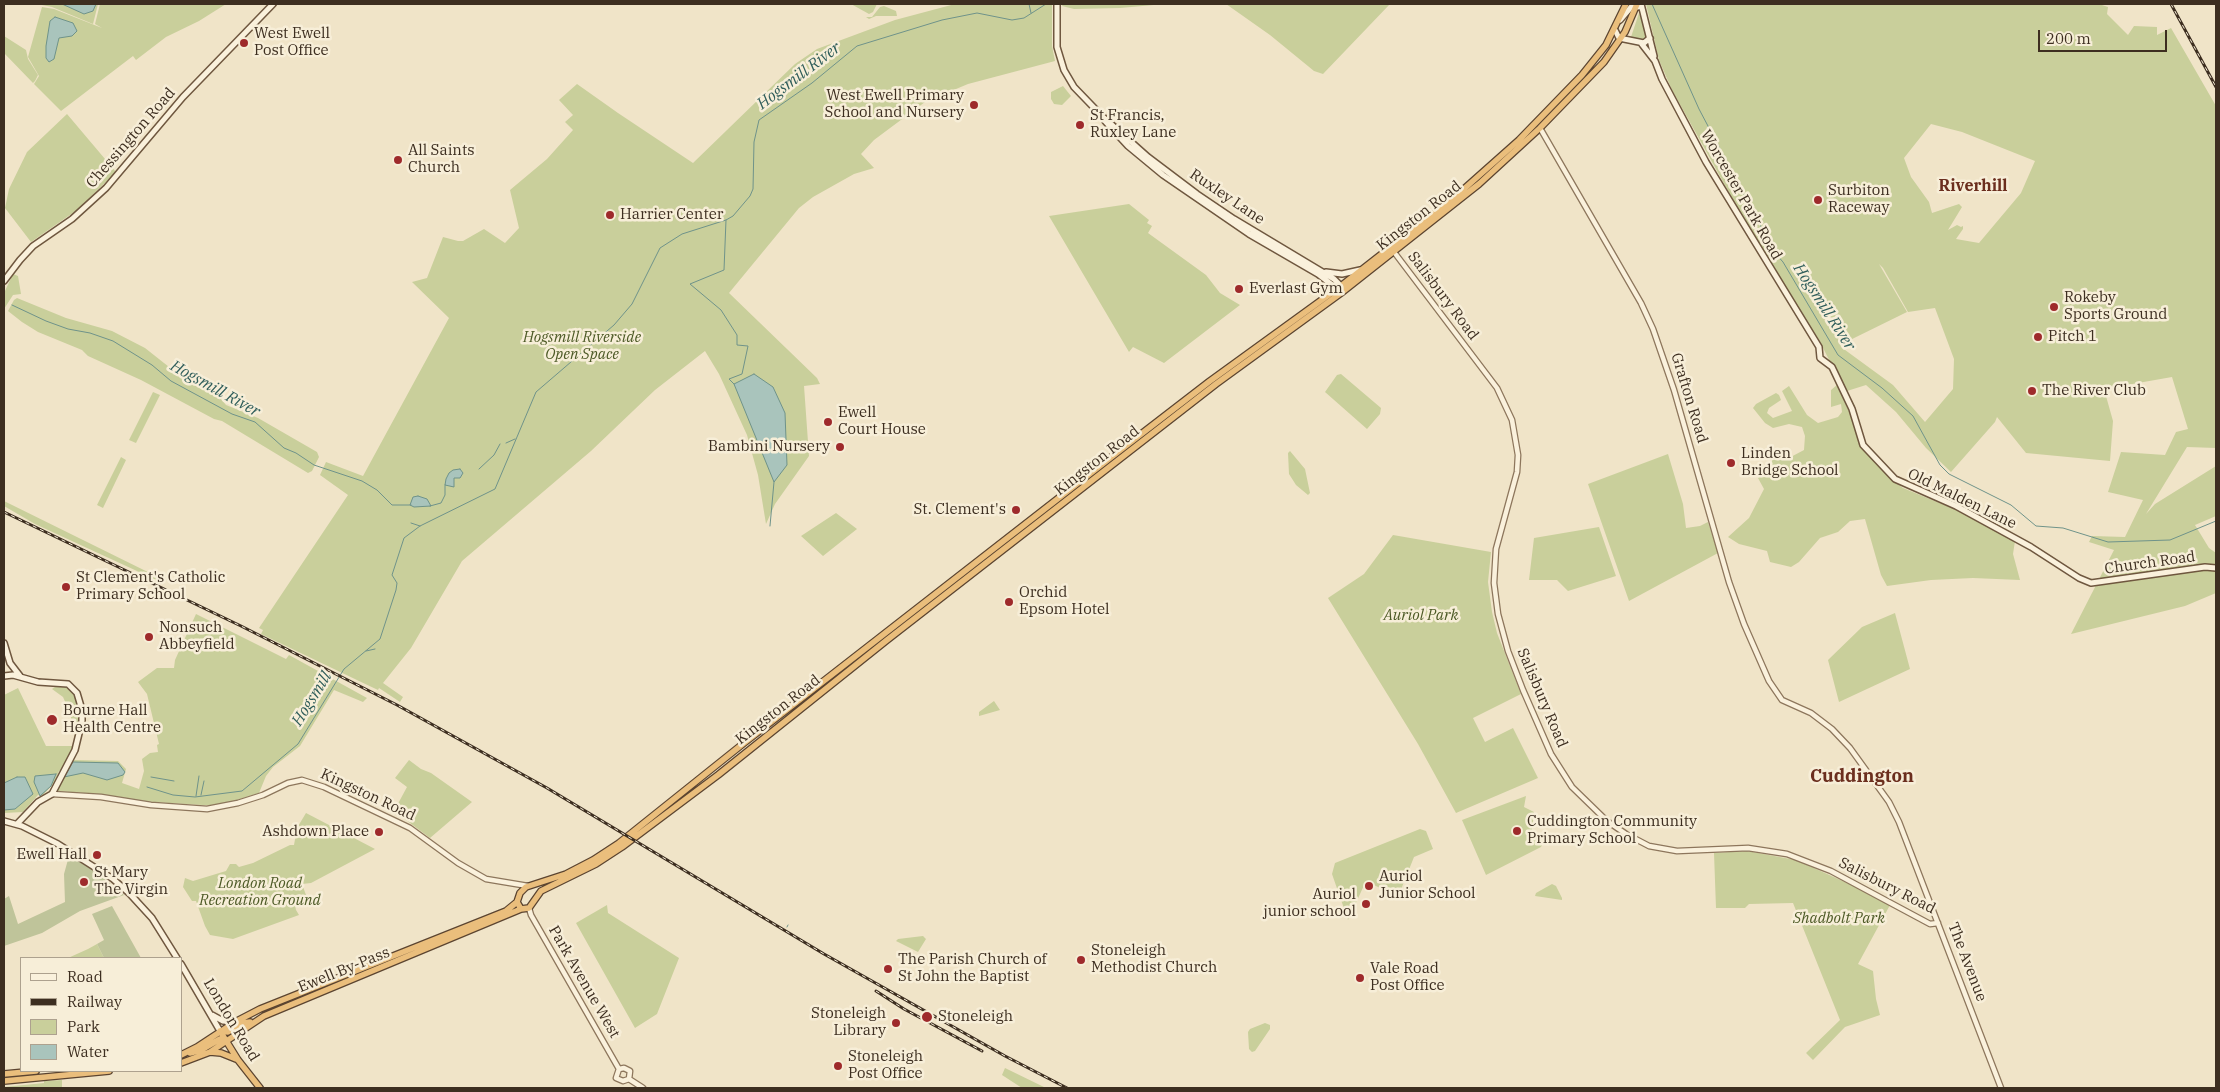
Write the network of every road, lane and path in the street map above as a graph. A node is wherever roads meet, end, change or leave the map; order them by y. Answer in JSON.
{"nodes":[{"id":1,"x":273,"y":4,"type":"edge"},
{"id":2,"x":1626,"y":4,"type":"edge"},
{"id":3,"x":1638,"y":5,"type":"edge"},
{"id":4,"x":1057,"y":6,"type":"edge"},
{"id":5,"x":1616,"y":27,"type":"junction"},
{"id":6,"x":1650,"y":38,"type":"junction"},
{"id":7,"x":1621,"y":39,"type":"junction"},
{"id":8,"x":1641,"y":43,"type":"junction"},
{"id":9,"x":1654,"y":61,"type":"junction"},
{"id":10,"x":1102,"y":116,"type":"junction"},
{"id":11,"x":1540,"y":128,"type":"junction"},
{"id":12,"x":1394,"y":252,"type":"junction"},
{"id":13,"x":1321,"y":270,"type":"junction"},
{"id":14,"x":1360,"y":270,"type":"junction"},
{"id":15,"x":4,"y":281,"type":"edge"},
{"id":16,"x":1341,"y":289,"type":"junction"},
{"id":17,"x":1826,"y":361,"type":"joint"},
{"id":18,"x":2061,"y":566,"type":"joint"},
{"id":19,"x":2216,"y":568,"type":"edge"},
{"id":20,"x":4,"y":643,"type":"edge"},
{"id":21,"x":10,"y":663,"type":"junction"},
{"id":22,"x":5,"y":676,"type":"edge"},
{"id":23,"x":20,"y":676,"type":"junction"},
{"id":24,"x":1775,"y":692,"type":"joint"},
{"id":25,"x":52,"y":794,"type":"junction"},
{"id":26,"x":4,"y":821,"type":"edge"},
{"id":27,"x":17,"y":824,"type":"junction"},
{"id":28,"x":513,"y":884,"type":"junction"},
{"id":29,"x":529,"y":886,"type":"junction"},
{"id":30,"x":536,"y":896,"type":"junction"},
{"id":31,"x":518,"y":899,"type":"junction"},
{"id":32,"x":530,"y":908,"type":"junction"},
{"id":33,"x":521,"y":909,"type":"junction"},
{"id":34,"x":1938,"y":923,"type":"junction"},
{"id":35,"x":176,"y":957,"type":"edge"},
{"id":36,"x":182,"y":966,"type":"edge"},
{"id":37,"x":211,"y":1014,"type":"junction"},
{"id":38,"x":235,"y":1022,"type":"junction"},
{"id":39,"x":252,"y":1022,"type":"junction"},
{"id":40,"x":220,"y":1031,"type":"junction"},
{"id":41,"x":226,"y":1041,"type":"junction"},
{"id":42,"x":210,"y":1052,"type":"junction"},
{"id":43,"x":182,"y":1054,"type":"edge"},
{"id":44,"x":182,"y":1055,"type":"edge"},
{"id":45,"x":238,"y":1060,"type":"junction"},
{"id":46,"x":182,"y":1063,"type":"edge"},
{"id":47,"x":619,"y":1069,"type":"junction"},
{"id":48,"x":25,"y":1072,"type":"edge"},
{"id":49,"x":98,"y":1072,"type":"edge"},
{"id":50,"x":4,"y":1074,"type":"edge"},
{"id":51,"x":629,"y":1079,"type":"junction"},
{"id":52,"x":4,"y":1081,"type":"edge"},
{"id":53,"x":260,"y":1088,"type":"edge"},
{"id":54,"x":643,"y":1088,"type":"edge"},
{"id":55,"x":2001,"y":1088,"type":"edge"}],
"edges":[{"from":1,"to":15,"type":"main road","name":"Chessington Road"},
{"from":2,"to":5,"type":"highway","name":"Kingston Road"},
{"from":3,"to":5,"type":"main road"},
{"from":3,"to":6,"type":"main road"},
{"from":3,"to":7,"type":"highway","name":"Kingston Road"},
{"from":4,"to":10,"type":"main road","name":"Ruxley Lane"},
{"from":5,"to":7,"type":"main road"},
{"from":5,"to":14,"type":"highway","name":"Kingston Road"},
{"from":6,"to":8,"type":"main road"},
{"from":6,"to":9,"type":"main road"},
{"from":7,"to":8,"type":"main road"},
{"from":7,"to":11,"type":"highway","name":"Kingston Road"},
{"from":8,"to":9,"type":"main road"},
{"from":9,"to":17,"type":"main road","name":"Worcester Park Road"},
{"from":10,"to":13,"type":"main road","name":"Ruxley Lane"},
{"from":10,"to":16,"type":"main road","name":"Ruxley Lane"},
{"from":11,"to":12,"type":"highway","name":"Kingston Road"},
{"from":11,"to":24,"type":"street","name":"Grafton Road"},
{"from":12,"to":16,"type":"highway","name":"Kingston Road"},
{"from":12,"to":34,"type":"street","name":"Salisbury Road"},
{"from":13,"to":14,"type":"main road"},
{"from":13,"to":16,"type":"main road","name":"Ruxley Lane"},
{"from":14,"to":16,"type":"highway","name":"Kingston Road"},
{"from":16,"to":29,"type":"highway","name":"Kingston Road"},
{"from":16,"to":30,"type":"highway","name":"Kingston Road"},
{"from":17,"to":18,"type":"main road","name":"Old Malden Lane"},
{"from":18,"to":19,"type":"main road","name":"Church Road"},
{"from":20,"to":21,"type":"main road"},
{"from":21,"to":22,"type":"main road"},
{"from":21,"to":23,"type":"main road"},
{"from":22,"to":23,"type":"main road"},
{"from":23,"to":25,"type":"main road"},
{"from":24,"to":34,"type":"street","name":"The Avenue"},
{"from":25,"to":27,"type":"main road"},
{"from":25,"to":28,"type":"street","name":"Kingston Road"},
{"from":26,"to":27,"type":"main road"},
{"from":27,"to":35,"type":"main road"},
{"from":28,"to":29,"type":"street","name":"Kingston Road"},
{"from":28,"to":31,"type":"street"},
{"from":29,"to":30,"type":"highway"},
{"from":29,"to":31,"type":"highway"},
{"from":30,"to":32,"type":"highway"},
{"from":31,"to":33,"type":"highway"},
{"from":31,"to":38,"type":"highway","name":"Ewell By-Pass"},
{"from":32,"to":33,"type":"highway"},
{"from":32,"to":47,"type":"street","name":"Park Avenue West"},
{"from":33,"to":39,"type":"highway","name":"Ewell By-Pass"},
{"from":34,"to":55,"type":"street","name":"The Avenue"},
{"from":36,"to":37,"type":"main road","name":"London Road"},
{"from":37,"to":38,"type":"main road"},
{"from":37,"to":40,"type":"main road","name":"London Road"},
{"from":38,"to":40,"type":"highway","name":"Ewell By-Pass"},
{"from":39,"to":40,"type":"highway"},
{"from":39,"to":41,"type":"highway","name":"Ewell By-Pass"},
{"from":40,"to":41,"type":"highway","name":"London Road"},
{"from":40,"to":43,"type":"highway","name":"Ewell By-Pass"},
{"from":41,"to":42,"type":"highway","name":"Ewell By-Pass"},
{"from":41,"to":44,"type":"highway"},
{"from":41,"to":45,"type":"highway","name":"London Road"},
{"from":42,"to":45,"type":"highway"},
{"from":42,"to":46,"type":"highway","name":"Ewell By-Pass"},
{"from":45,"to":53,"type":"highway","name":"London Road"},
{"from":47,"to":51,"type":"street"},
{"from":47,"to":51,"type":"street"},
{"from":48,"to":50,"type":"highway"},
{"from":49,"to":52,"type":"highway"},
{"from":51,"to":54,"type":"street"}]}
